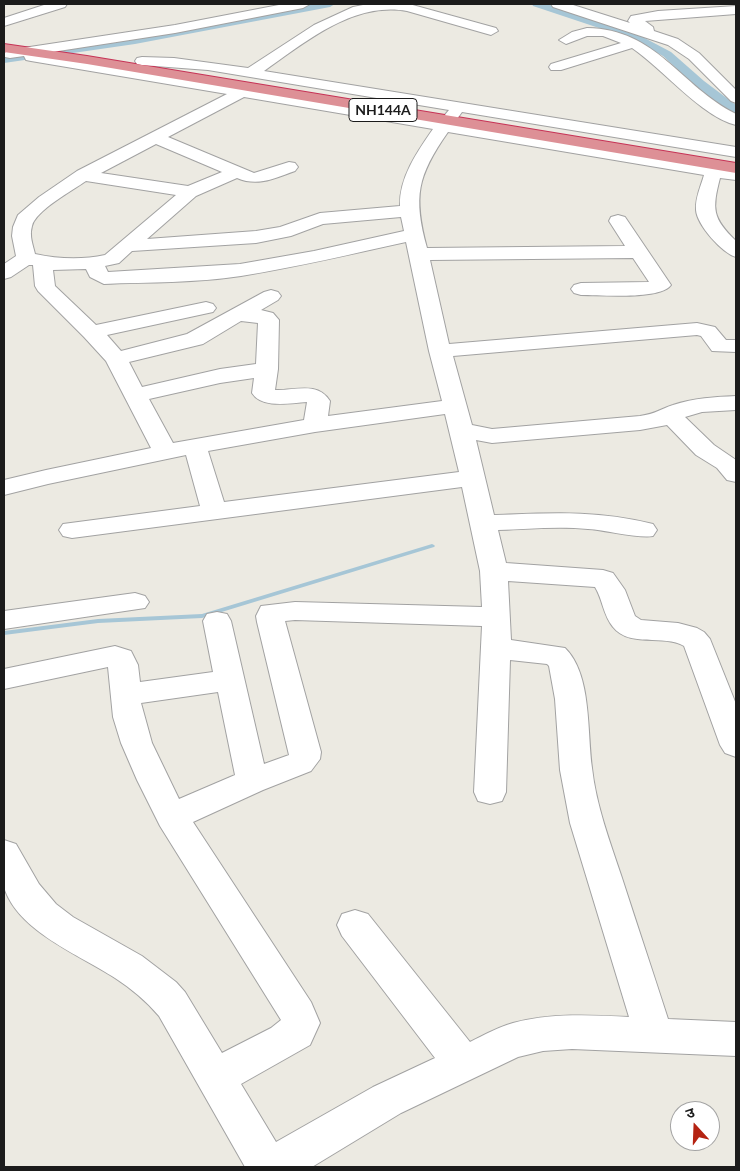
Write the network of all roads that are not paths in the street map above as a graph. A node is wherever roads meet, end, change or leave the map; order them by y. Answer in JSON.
{"nodes":[{"id":1,"x":60,"y":4,"type":"edge"},
{"id":2,"x":303,"y":4,"type":"edge"},
{"id":3,"x":558,"y":4,"type":"edge"},
{"id":4,"x":736,"y":10,"type":"edge"},
{"id":5,"x":4,"y":22,"type":"edge"},
{"id":6,"x":491,"y":31,"type":"dead end"},
{"id":7,"x":4,"y":36,"type":"edge"},
{"id":8,"x":660,"y":37,"type":"junction"},
{"id":9,"x":566,"y":40,"type":"dead end"},
{"id":10,"x":633,"y":44,"type":"junction"},
{"id":11,"x":28,"y":52,"type":"edge"},
{"id":12,"x":142,"y":61,"type":"junction"},
{"id":13,"x":556,"y":67,"type":"dead end"},
{"id":14,"x":251,"y":73,"type":"junction"},
{"id":15,"x":241,"y":93,"type":"junction"},
{"id":16,"x":736,"y":98,"type":"edge"},
{"id":17,"x":448,"y":120,"type":"junction"},
{"id":18,"x":736,"y":120,"type":"edge"},
{"id":19,"x":154,"y":137,"type":"junction"},
{"id":20,"x":736,"y":152,"type":"edge"},
{"id":21,"x":736,"y":159,"type":"edge"},
{"id":22,"x":289,"y":167,"type":"dead end"},
{"id":23,"x":736,"y":168,"type":"edge"},
{"id":24,"x":714,"y":169,"type":"junction"},
{"id":25,"x":237,"y":172,"type":"junction"},
{"id":26,"x":83,"y":175,"type":"junction"},
{"id":27,"x":736,"y":175,"type":"edge"},
{"id":28,"x":190,"y":192,"type":"junction"},
{"id":29,"x":409,"y":211,"type":"junction"},
{"id":30,"x":618,"y":221,"type":"dead end"},
{"id":31,"x":416,"y":244,"type":"junction"},
{"id":32,"x":127,"y":246,"type":"junction"},
{"id":33,"x":736,"y":251,"type":"edge"},
{"id":34,"x":639,"y":252,"type":"junction"},
{"id":35,"x":35,"y":260,"type":"junction"},
{"id":36,"x":94,"y":263,"type":"junction"},
{"id":37,"x":4,"y":273,"type":"edge"},
{"id":38,"x":581,"y":289,"type":"dead end"},
{"id":39,"x":272,"y":296,"type":"dead end"},
{"id":40,"x":206,"y":308,"type":"dead end"},
{"id":41,"x":238,"y":315,"type":"junction"},
{"id":42,"x":92,"y":332,"type":"junction"},
{"id":43,"x":736,"y":346,"type":"edge"},
{"id":44,"x":440,"y":351,"type":"junction"},
{"id":45,"x":116,"y":359,"type":"junction"},
{"id":46,"x":267,"y":369,"type":"junction"},
{"id":47,"x":136,"y":395,"type":"junction"},
{"id":48,"x":736,"y":403,"type":"edge"},
{"id":49,"x":455,"y":406,"type":"junction"},
{"id":50,"x":671,"y":416,"type":"junction"},
{"id":51,"x":315,"y":425,"type":"junction"},
{"id":52,"x":462,"y":431,"type":"junction"},
{"id":53,"x":195,"y":446,"type":"junction"},
{"id":54,"x":165,"y":451,"type":"junction"},
{"id":55,"x":736,"y":475,"type":"edge"},
{"id":56,"x":474,"y":478,"type":"junction"},
{"id":57,"x":4,"y":488,"type":"edge"},
{"id":58,"x":214,"y":511,"type":"junction"},
{"id":59,"x":72,"y":530,"type":"dead end"},
{"id":60,"x":644,"y":530,"type":"dead end"},
{"id":61,"x":486,"y":531,"type":"junction"},
{"id":62,"x":494,"y":571,"type":"junction"},
{"id":63,"x":135,"y":602,"type":"dead end"},
{"id":64,"x":4,"y":620,"type":"edge"},
{"id":65,"x":216,"y":621,"type":"dead end"},
{"id":66,"x":496,"y":632,"type":"junction"},
{"id":67,"x":4,"y":679,"type":"edge"},
{"id":68,"x":230,"y":680,"type":"junction"},
{"id":69,"x":126,"y":695,"type":"junction"},
{"id":70,"x":736,"y":745,"type":"edge"},
{"id":71,"x":252,"y":781,"type":"junction"},
{"id":72,"x":490,"y":792,"type":"dead end"},
{"id":73,"x":172,"y":817,"type":"junction"},
{"id":74,"x":4,"y":854,"type":"edge"},
{"id":75,"x":354,"y":925,"type":"dead end"},
{"id":76,"x":654,"y":1035,"type":"junction"},
{"id":77,"x":736,"y":1039,"type":"edge"},
{"id":78,"x":463,"y":1063,"type":"junction"},
{"id":79,"x":214,"y":1078,"type":"junction"},
{"id":80,"x":268,"y":1167,"type":"edge"},
{"id":81,"x":273,"y":1167,"type":"edge"}],
"edges":[{"from":1,"to":5,"type":"street"},
{"from":2,"to":11,"type":"street"},
{"from":3,"to":8,"type":"street"},
{"from":4,"to":8,"type":"street"},
{"from":6,"to":14,"type":"street"},
{"from":7,"to":11,"type":"street"},
{"from":8,"to":16,"type":"street"},
{"from":9,"to":10,"type":"street"},
{"from":10,"to":13,"type":"street"},
{"from":10,"to":18,"type":"street"},
{"from":11,"to":12,"type":"highway","number":"NH144A"},
{"from":11,"to":15,"type":"street"},
{"from":11,"to":17,"type":"highway","number":"NH144A"},
{"from":12,"to":14,"type":"street"},
{"from":12,"to":17,"type":"highway","number":"NH144A"},
{"from":14,"to":20,"type":"street"},
{"from":15,"to":17,"type":"street"},
{"from":15,"to":19,"type":"street"},
{"from":17,"to":21,"type":"highway","number":"NH144A"},
{"from":17,"to":24,"type":"street"},
{"from":17,"to":29,"type":"street"},
{"from":19,"to":25,"type":"street"},
{"from":19,"to":26,"type":"street"},
{"from":22,"to":25,"type":"street"},
{"from":23,"to":24,"type":"highway"},
{"from":24,"to":27,"type":"street"},
{"from":24,"to":33,"type":"street"},
{"from":25,"to":28,"type":"street"},
{"from":26,"to":28,"type":"street"},
{"from":26,"to":35,"type":"street"},
{"from":28,"to":32,"type":"street"},
{"from":29,"to":31,"type":"street"},
{"from":29,"to":32,"type":"street"},
{"from":30,"to":34,"type":"street"},
{"from":31,"to":34,"type":"street"},
{"from":31,"to":36,"type":"street"},
{"from":31,"to":44,"type":"street"},
{"from":32,"to":36,"type":"street"},
{"from":34,"to":38,"type":"street"},
{"from":35,"to":36,"type":"street"},
{"from":35,"to":37,"type":"street"},
{"from":35,"to":42,"type":"street"},
{"from":39,"to":41,"type":"street"},
{"from":40,"to":42,"type":"street"},
{"from":41,"to":45,"type":"street"},
{"from":41,"to":46,"type":"street"},
{"from":42,"to":45,"type":"street"},
{"from":43,"to":44,"type":"street"},
{"from":44,"to":49,"type":"street"},
{"from":45,"to":47,"type":"street"},
{"from":46,"to":47,"type":"street"},
{"from":46,"to":51,"type":"street"},
{"from":47,"to":54,"type":"street"},
{"from":48,"to":50,"type":"street"},
{"from":49,"to":51,"type":"street"},
{"from":49,"to":52,"type":"street"},
{"from":50,"to":52,"type":"street"},
{"from":50,"to":55,"type":"street"},
{"from":51,"to":53,"type":"street"},
{"from":52,"to":56,"type":"street"},
{"from":53,"to":54,"type":"street"},
{"from":53,"to":58,"type":"street"},
{"from":54,"to":57,"type":"street"},
{"from":56,"to":58,"type":"street"},
{"from":56,"to":61,"type":"street"},
{"from":58,"to":59,"type":"street"},
{"from":60,"to":61,"type":"street"},
{"from":61,"to":62,"type":"street"},
{"from":62,"to":66,"type":"street"},
{"from":62,"to":70,"type":"street"},
{"from":63,"to":64,"type":"street"},
{"from":65,"to":68,"type":"street"},
{"from":66,"to":71,"type":"street"},
{"from":66,"to":72,"type":"street"},
{"from":66,"to":76,"type":"street"},
{"from":67,"to":69,"type":"street"},
{"from":68,"to":69,"type":"street"},
{"from":68,"to":71,"type":"street"},
{"from":69,"to":73,"type":"street"},
{"from":71,"to":73,"type":"street"},
{"from":73,"to":79,"type":"street"},
{"from":74,"to":79,"type":"street"},
{"from":75,"to":78,"type":"street"},
{"from":76,"to":77,"type":"street"},
{"from":76,"to":78,"type":"street"},
{"from":78,"to":81,"type":"street"},
{"from":79,"to":80,"type":"street"}]}
